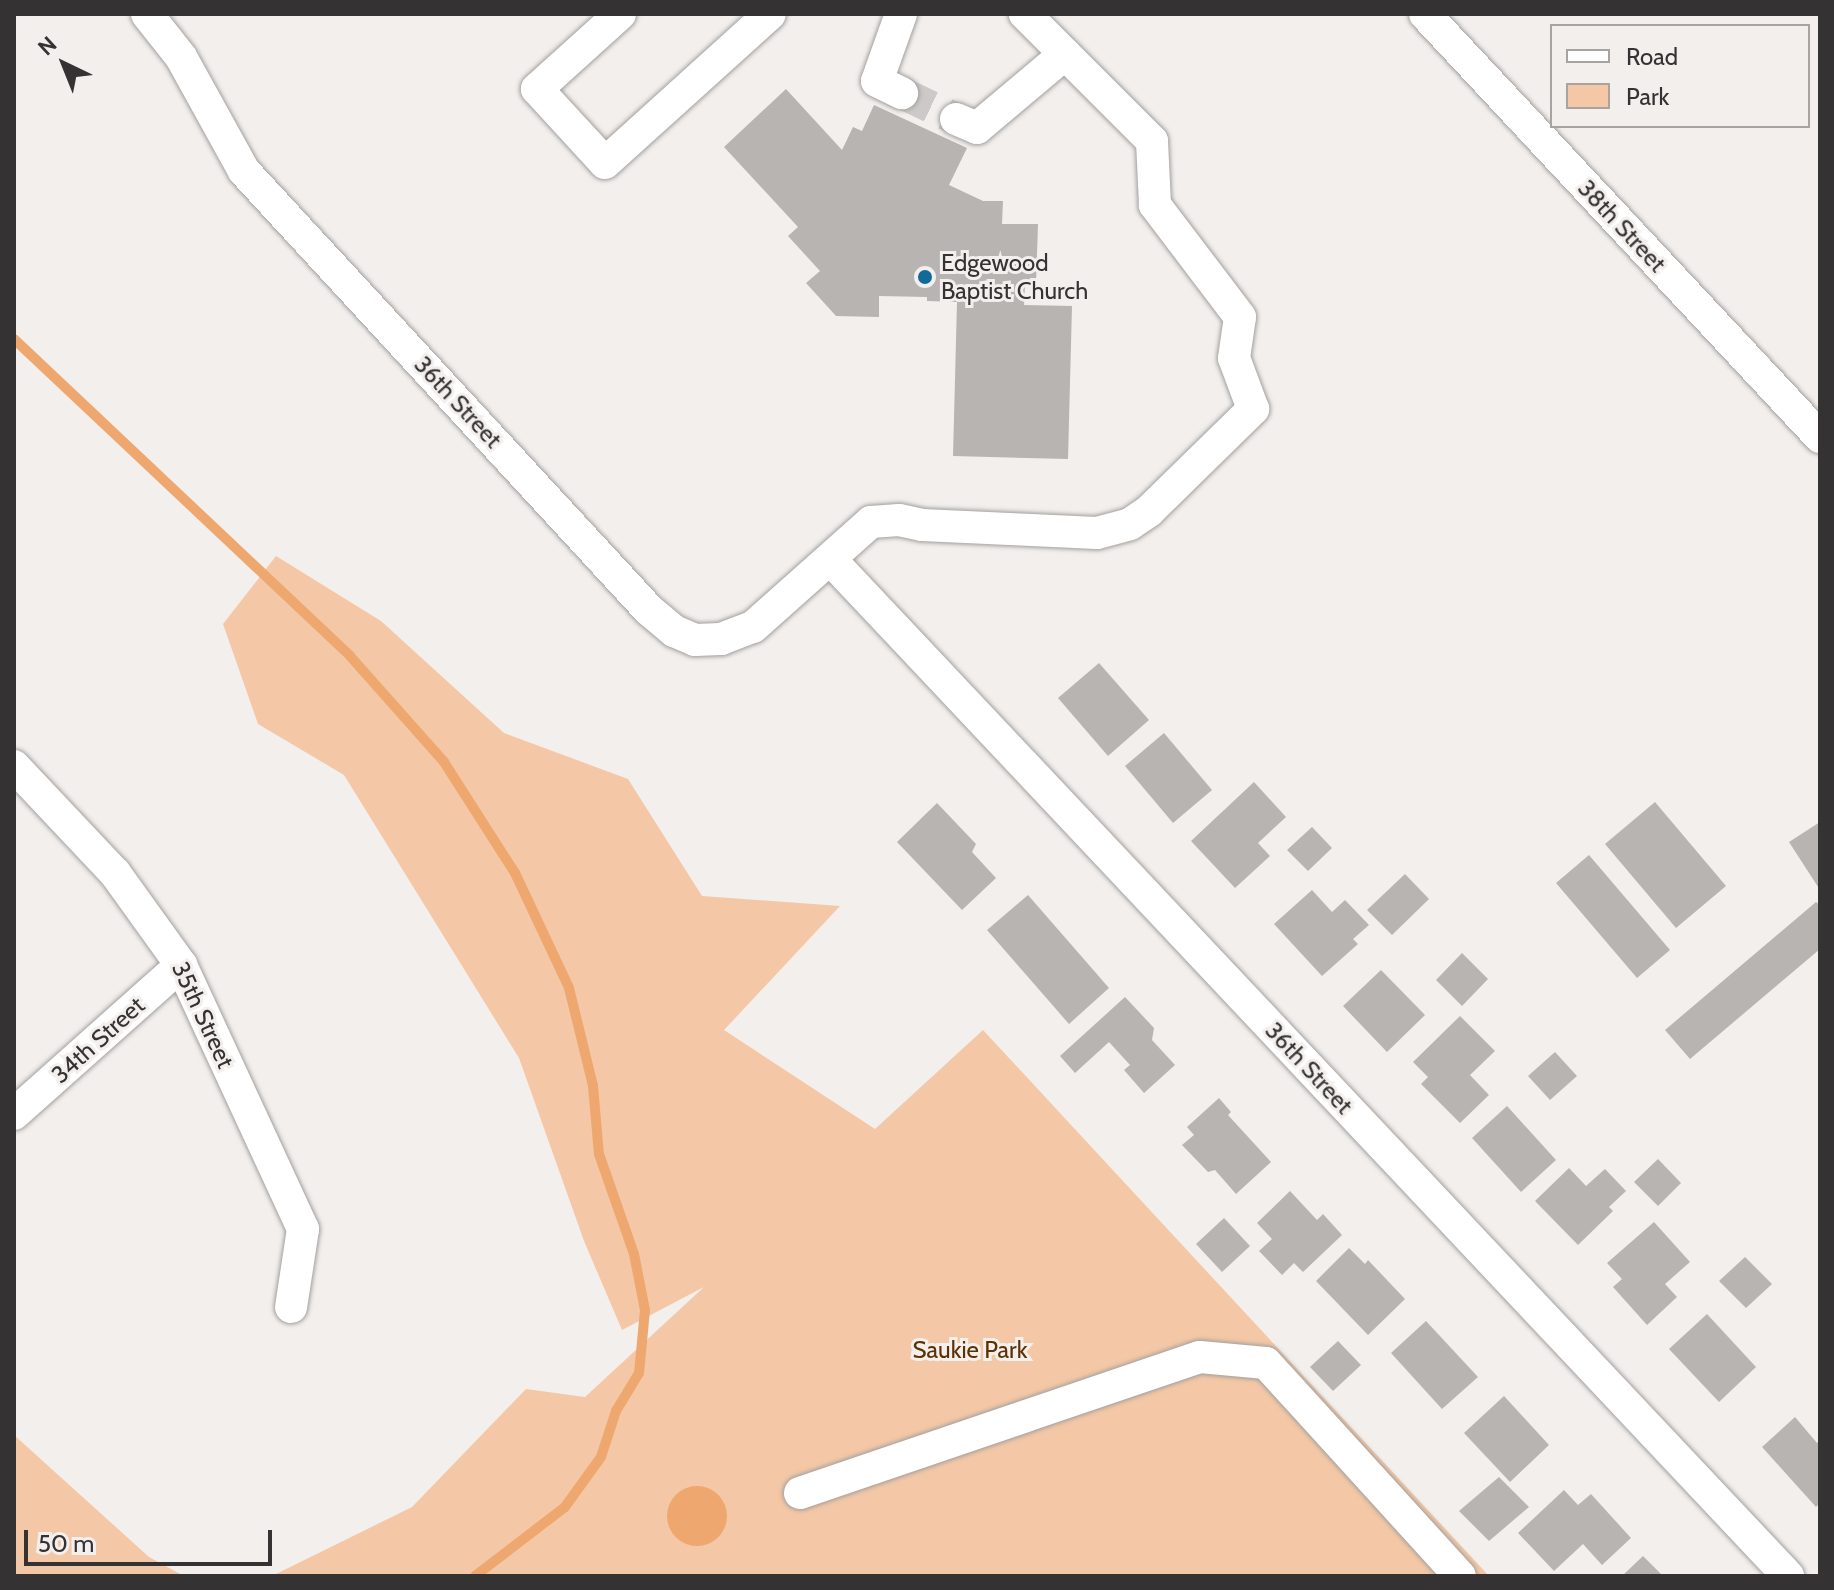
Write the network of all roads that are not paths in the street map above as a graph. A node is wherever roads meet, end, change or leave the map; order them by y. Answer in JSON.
{"nodes":[{"id":1,"x":147,"y":14,"type":"edge"},
{"id":2,"x":620,"y":14,"type":"edge"},
{"id":3,"x":770,"y":14,"type":"edge"},
{"id":4,"x":901,"y":14,"type":"edge"},
{"id":5,"x":1025,"y":14,"type":"edge"},
{"id":6,"x":1425,"y":14,"type":"edge"},
{"id":7,"x":1065,"y":54,"type":"junction"},
{"id":8,"x":902,"y":93,"type":"tunnel mouth"},
{"id":9,"x":956,"y":119,"type":"tunnel mouth"},
{"id":10,"x":1820,"y":437,"type":"edge"},
{"id":11,"x":831,"y":560,"type":"junction"},
{"id":12,"x":14,"y":766,"type":"edge"},
{"id":13,"x":181,"y":965,"type":"junction"},
{"id":14,"x":14,"y":1114,"type":"edge"},
{"id":15,"x":291,"y":1307,"type":"dead end"},
{"id":16,"x":800,"y":1493,"type":"dead end"},
{"id":17,"x":1460,"y":1576,"type":"edge"},
{"id":18,"x":1788,"y":1576,"type":"edge"}],
"edges":[{"from":1,"to":11,"type":"street","name":"36th Street"},
{"from":2,"to":3,"type":"street"},
{"from":4,"to":8,"type":"street"},
{"from":5,"to":7,"type":"street"},
{"from":6,"to":10,"type":"street","name":"38th Street"},
{"from":7,"to":9,"type":"street"},
{"from":7,"to":11,"type":"street","name":"36th Street"},
{"from":11,"to":18,"type":"street","name":"36th Street"},
{"from":12,"to":13,"type":"street","name":"35th Street"},
{"from":13,"to":14,"type":"street","name":"34th Street"},
{"from":13,"to":15,"type":"street","name":"35th Street"},
{"from":16,"to":17,"type":"street"}]}
